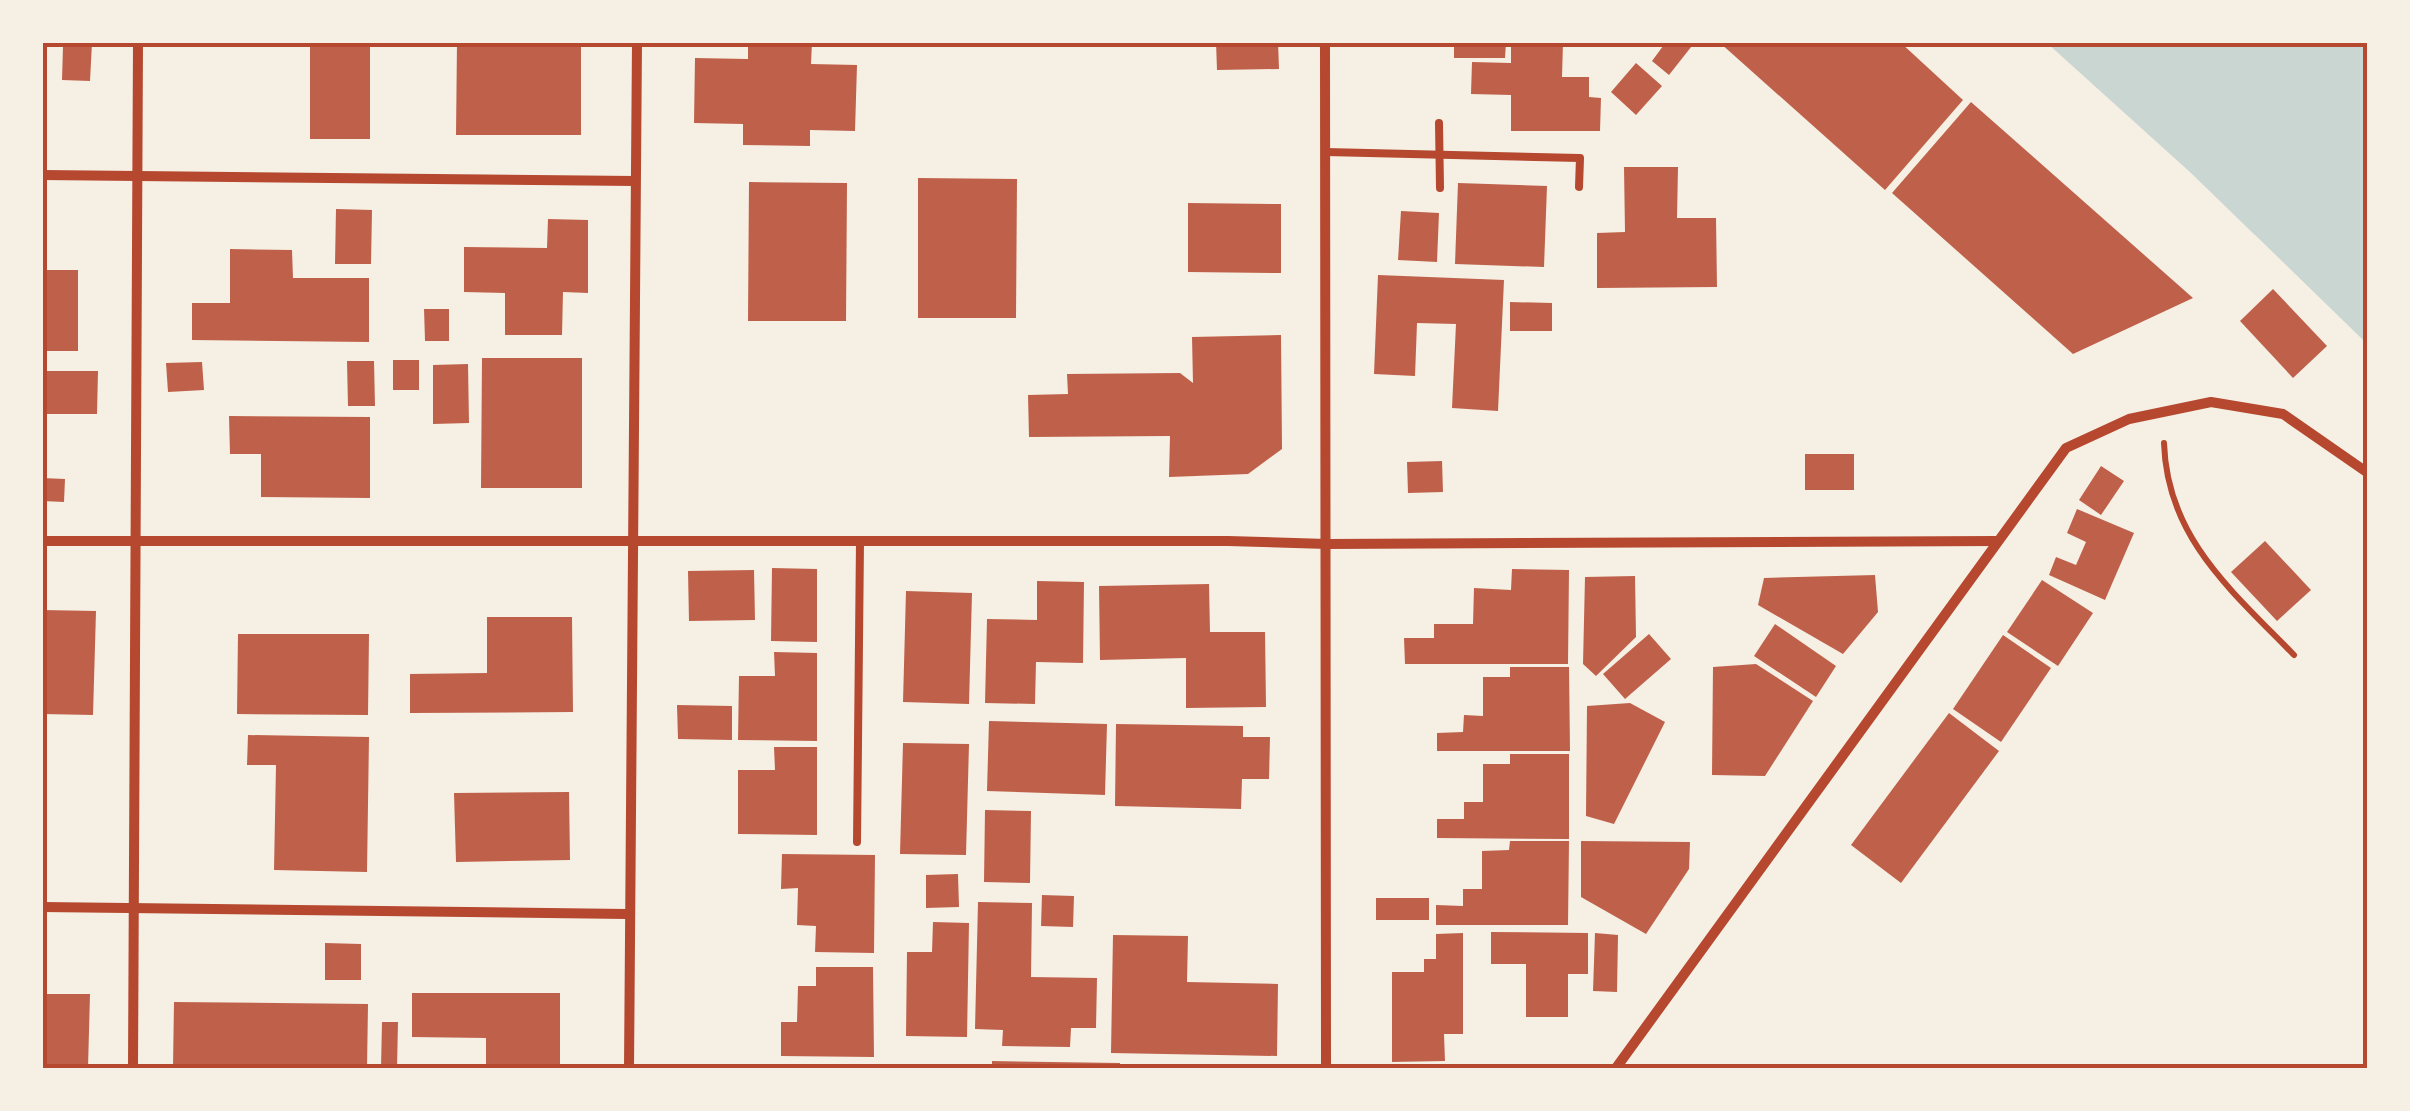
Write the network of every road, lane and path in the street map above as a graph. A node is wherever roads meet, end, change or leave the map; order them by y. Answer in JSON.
{"nodes":[{"id":1,"x":138,"y":42,"type":"edge"},
{"id":2,"x":636,"y":42,"type":"edge"},
{"id":3,"x":1325,"y":42,"type":"edge"},
{"id":4,"x":1439,"y":123,"type":"dead end"},
{"id":5,"x":1326,"y":152,"type":"junction"},
{"id":6,"x":1439,"y":155,"type":"junction"},
{"id":7,"x":42,"y":175,"type":"edge"},
{"id":8,"x":138,"y":175,"type":"junction"},
{"id":9,"x":635,"y":181,"type":"junction"},
{"id":10,"x":1579,"y":187,"type":"dead end"},
{"id":11,"x":1440,"y":188,"type":"dead end"},
{"id":12,"x":2163,"y":412,"type":"junction"},
{"id":13,"x":2368,"y":473,"type":"edge"},
{"id":14,"x":42,"y":541,"type":"edge"},
{"id":15,"x":134,"y":541,"type":"junction"},
{"id":16,"x":632,"y":542,"type":"junction"},
{"id":17,"x":860,"y":542,"type":"junction"},
{"id":18,"x":1996,"y":542,"type":"junction"},
{"id":19,"x":1327,"y":544,"type":"junction"},
{"id":20,"x":2294,"y":655,"type":"dead end"},
{"id":21,"x":857,"y":842,"type":"dead end"},
{"id":22,"x":42,"y":907,"type":"edge"},
{"id":23,"x":133,"y":908,"type":"junction"},
{"id":24,"x":627,"y":914,"type":"junction"},
{"id":25,"x":133,"y":1068,"type":"edge"},
{"id":26,"x":628,"y":1068,"type":"edge"},
{"id":27,"x":1326,"y":1068,"type":"edge"},
{"id":28,"x":1616,"y":1068,"type":"edge"}],
"edges":[{"from":1,"to":8,"type":"street"},
{"from":2,"to":9,"type":"street"},
{"from":3,"to":5,"type":"street"},
{"from":4,"to":6,"type":"lane"},
{"from":5,"to":6,"type":"lane"},
{"from":5,"to":19,"type":"street"},
{"from":6,"to":10,"type":"lane"},
{"from":6,"to":11,"type":"lane"},
{"from":7,"to":8,"type":"street"},
{"from":8,"to":9,"type":"street"},
{"from":8,"to":15,"type":"street"},
{"from":9,"to":16,"type":"street"},
{"from":12,"to":13,"type":"street"},
{"from":12,"to":18,"type":"street"},
{"from":12,"to":20,"type":"path"},
{"from":14,"to":15,"type":"street"},
{"from":15,"to":16,"type":"street"},
{"from":15,"to":23,"type":"street"},
{"from":16,"to":17,"type":"street"},
{"from":16,"to":24,"type":"street"},
{"from":17,"to":19,"type":"street"},
{"from":17,"to":21,"type":"lane"},
{"from":18,"to":19,"type":"street"},
{"from":18,"to":28,"type":"street"},
{"from":19,"to":27,"type":"street"},
{"from":22,"to":23,"type":"street"},
{"from":23,"to":24,"type":"street"},
{"from":23,"to":25,"type":"street"},
{"from":24,"to":26,"type":"street"}]}
